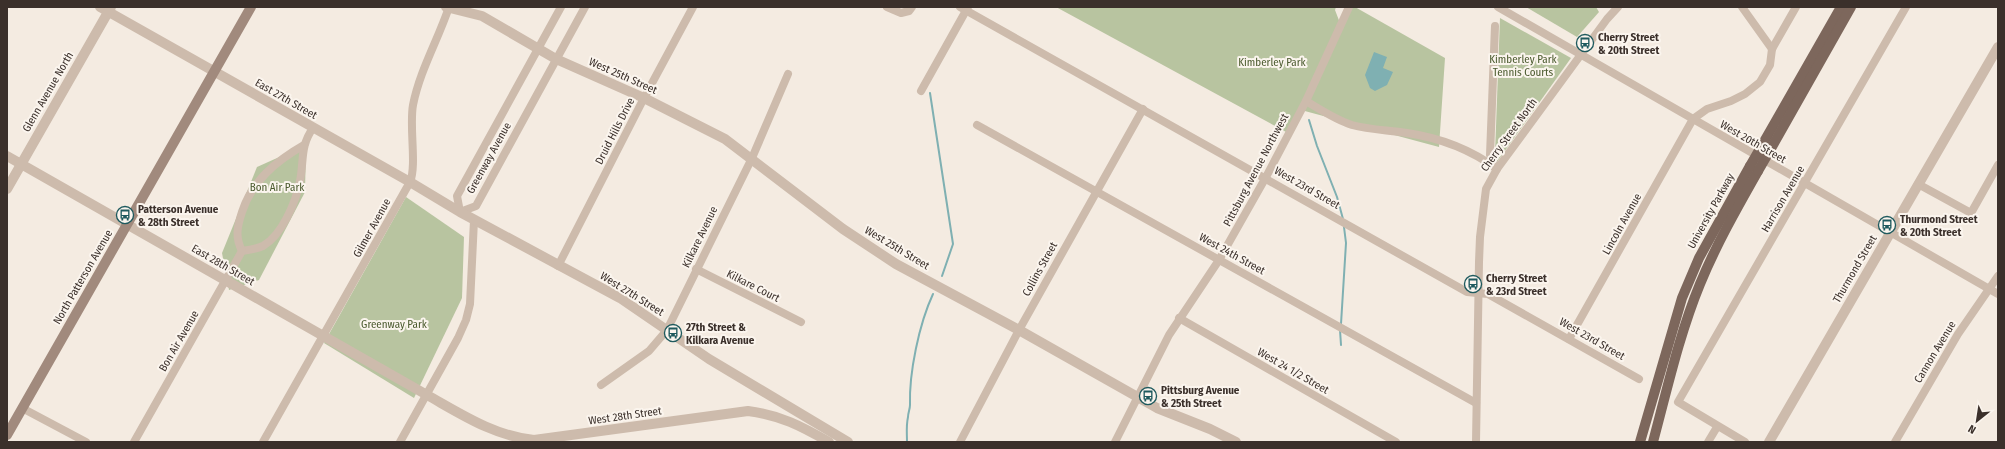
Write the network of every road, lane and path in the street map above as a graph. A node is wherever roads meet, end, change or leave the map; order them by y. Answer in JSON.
{"nodes":[{"id":1,"x":251,"y":7,"type":"edge"},
{"id":2,"x":448,"y":7,"type":"edge"},
{"id":3,"x":561,"y":7,"type":"edge"},
{"id":4,"x":585,"y":7,"type":"edge"},
{"id":5,"x":694,"y":7,"type":"edge"},
{"id":6,"x":887,"y":7,"type":"edge"},
{"id":7,"x":912,"y":7,"type":"edge"},
{"id":8,"x":1349,"y":7,"type":"edge"},
{"id":9,"x":1498,"y":7,"type":"edge"},
{"id":10,"x":1618,"y":7,"type":"edge"},
{"id":11,"x":1742,"y":7,"type":"edge"},
{"id":12,"x":1796,"y":7,"type":"edge"},
{"id":13,"x":1841,"y":7,"type":"edge"},
{"id":14,"x":1851,"y":7,"type":"edge"},
{"id":15,"x":1906,"y":7,"type":"edge"},
{"id":16,"x":106,"y":8,"type":"edge"},
{"id":17,"x":965,"y":8,"type":"edge"},
{"id":18,"x":1495,"y":26,"type":"dead end"},
{"id":19,"x":1998,"y":48,"type":"edge"},
{"id":20,"x":538,"y":49,"type":"junction"},
{"id":21,"x":1772,"y":49,"type":"junction"},
{"id":22,"x":1580,"y":56,"type":"junction"},
{"id":23,"x":556,"y":59,"type":"junction"},
{"id":24,"x":214,"y":71,"type":"junction"},
{"id":25,"x":788,"y":74,"type":"dead end"},
{"id":26,"x":921,"y":91,"type":"dead end"},
{"id":27,"x":644,"y":98,"type":"junction"},
{"id":28,"x":1306,"y":101,"type":"junction"},
{"id":29,"x":1143,"y":109,"type":"junction"},
{"id":30,"x":1693,"y":119,"type":"junction"},
{"id":31,"x":977,"y":125,"type":"dead end"},
{"id":32,"x":313,"y":128,"type":"junction"},
{"id":33,"x":304,"y":145,"type":"junction"},
{"id":34,"x":1765,"y":149,"type":"junction"},
{"id":35,"x":7,"y":156,"type":"edge"},
{"id":36,"x":752,"y":158,"type":"junction"},
{"id":37,"x":21,"y":164,"type":"junction"},
{"id":38,"x":1998,"y":165,"type":"edge"},
{"id":39,"x":1754,"y":168,"type":"junction"},
{"id":40,"x":1497,"y":169,"type":"junction"},
{"id":41,"x":1266,"y":177,"type":"junction"},
{"id":42,"x":410,"y":182,"type":"junction"},
{"id":43,"x":1804,"y":184,"type":"junction"},
{"id":44,"x":1918,"y":184,"type":"junction"},
{"id":45,"x":7,"y":189,"type":"edge"},
{"id":46,"x":1097,"y":191,"type":"junction"},
{"id":47,"x":460,"y":212,"type":"junction"},
{"id":48,"x":474,"y":220,"type":"junction"},
{"id":49,"x":127,"y":224,"type":"junction"},
{"id":50,"x":1889,"y":233,"type":"junction"},
{"id":51,"x":242,"y":251,"type":"junction"},
{"id":52,"x":1219,"y":260,"type":"junction"},
{"id":53,"x":558,"y":266,"type":"junction"},
{"id":54,"x":696,"y":269,"type":"junction"},
{"id":55,"x":1998,"y":276,"type":"edge"},
{"id":56,"x":226,"y":281,"type":"junction"},
{"id":57,"x":1990,"y":290,"type":"junction"},
{"id":58,"x":1479,"y":294,"type":"junction"},
{"id":59,"x":1998,"y":294,"type":"edge"},
{"id":60,"x":1179,"y":318,"type":"junction"},
{"id":61,"x":801,"y":322,"type":"dead end"},
{"id":62,"x":667,"y":330,"type":"junction"},
{"id":63,"x":1019,"y":330,"type":"junction"},
{"id":64,"x":323,"y":337,"type":"junction"},
{"id":65,"x":1569,"y":339,"type":"junction"},
{"id":66,"x":1638,"y":379,"type":"dead end"},
{"id":67,"x":600,"y":385,"type":"dead end"},
{"id":68,"x":427,"y":395,"type":"junction"},
{"id":69,"x":1139,"y":398,"type":"junction"},
{"id":70,"x":1476,"y":403,"type":"junction"},
{"id":71,"x":22,"y":408,"type":"junction"},
{"id":72,"x":1717,"y":427,"type":"junction"},
{"id":73,"x":7,"y":435,"type":"edge"},
{"id":74,"x":534,"y":441,"type":"edge"},
{"id":75,"x":86,"y":442,"type":"edge"},
{"id":76,"x":134,"y":442,"type":"edge"},
{"id":77,"x":263,"y":442,"type":"edge"},
{"id":78,"x":400,"y":442,"type":"edge"},
{"id":79,"x":829,"y":442,"type":"edge"},
{"id":80,"x":848,"y":442,"type":"edge"},
{"id":81,"x":960,"y":442,"type":"edge"},
{"id":82,"x":1115,"y":442,"type":"edge"},
{"id":83,"x":1236,"y":442,"type":"edge"},
{"id":84,"x":1396,"y":442,"type":"edge"},
{"id":85,"x":1476,"y":442,"type":"edge"},
{"id":86,"x":1640,"y":442,"type":"edge"},
{"id":87,"x":1653,"y":442,"type":"edge"},
{"id":88,"x":1708,"y":442,"type":"edge"},
{"id":89,"x":1745,"y":442,"type":"edge"},
{"id":90,"x":1769,"y":442,"type":"edge"},
{"id":91,"x":1895,"y":442,"type":"edge"}],
"edges":[{"from":1,"to":24,"type":"main road","name":"North Patterson Avenue"},
{"from":2,"to":20,"type":"street","name":"West 25th Street"},
{"from":2,"to":42,"type":"street","name":"Gilmer Avenue"},
{"from":3,"to":20,"type":"street","name":"Greenway Avenue"},
{"from":4,"to":23,"type":"street","name":"Greenway Avenue"},
{"from":5,"to":27,"type":"street","name":"Druid Hills Drive"},
{"from":6,"to":7,"type":"street"},
{"from":8,"to":28,"type":"street","name":"Pittsburg Avenue Northwest"},
{"from":9,"to":22,"type":"street","name":"West 20th Street"},
{"from":10,"to":22,"type":"street","name":"Cherry Street North"},
{"from":11,"to":21,"type":"street"},
{"from":12,"to":21,"type":"street"},
{"from":13,"to":34,"type":"main road","name":"University Parkway"},
{"from":14,"to":34,"type":"main road","name":"University Parkway"},
{"from":15,"to":43,"type":"street","name":"Harrison Avenue"},
{"from":16,"to":24,"type":"street","name":"East 27th Street"},
{"from":16,"to":37,"type":"street","name":"Glenn Avenue North"},
{"from":17,"to":26,"type":"street"},
{"from":17,"to":29,"type":"street","name":"West 23rd Street"},
{"from":18,"to":40,"type":"street"},
{"from":19,"to":44,"type":"street","name":"Thurmond Street"},
{"from":20,"to":23,"type":"street","name":"West 25th Street"},
{"from":20,"to":47,"type":"street","name":"Greenway Avenue"},
{"from":21,"to":30,"type":"street"},
{"from":22,"to":30,"type":"street","name":"West 20th Street"},
{"from":22,"to":40,"type":"street","name":"Cherry Street North"},
{"from":23,"to":27,"type":"street","name":"West 25th Street"},
{"from":23,"to":47,"type":"street","name":"Greenway Avenue"},
{"from":24,"to":32,"type":"street","name":"East 27th Street"},
{"from":24,"to":49,"type":"main road","name":"North Patterson Avenue"},
{"from":25,"to":36,"type":"street","name":"Kilkare Avenue"},
{"from":27,"to":36,"type":"street","name":"West 25th Street"},
{"from":27,"to":53,"type":"street","name":"Druid Hills Drive"},
{"from":28,"to":40,"type":"street"},
{"from":28,"to":41,"type":"street","name":"Pittsburg Avenue Northwest"},
{"from":29,"to":41,"type":"street","name":"West 23rd Street"},
{"from":29,"to":46,"type":"street","name":"Collins Street"},
{"from":30,"to":43,"type":"street","name":"West 20th Street"},
{"from":30,"to":65,"type":"street","name":"Lincoln Avenue"},
{"from":31,"to":46,"type":"street","name":"West 24th Street"},
{"from":32,"to":33,"type":"street"},
{"from":32,"to":42,"type":"street","name":"East 27th Street"},
{"from":33,"to":51,"type":"street"},
{"from":33,"to":51,"type":"street"},
{"from":34,"to":39,"type":"main road","name":"University Parkway","bridge":true},
{"from":35,"to":37,"type":"street","name":"East 28th Street"},
{"from":36,"to":54,"type":"street","name":"Kilkare Avenue"},
{"from":36,"to":63,"type":"street","name":"West 25th Street"},
{"from":37,"to":45,"type":"street","name":"Glenn Avenue North"},
{"from":37,"to":49,"type":"street","name":"East 28th Street"},
{"from":38,"to":44,"type":"street"},
{"from":39,"to":86,"type":"main road","name":"University Parkway"},
{"from":39,"to":87,"type":"main road","name":"University Parkway"},
{"from":40,"to":58,"type":"street","name":"Cherry Street North"},
{"from":41,"to":52,"type":"street","name":"Pittsburg Avenue Northwest"},
{"from":41,"to":58,"type":"street","name":"West 23rd Street"},
{"from":42,"to":47,"type":"street","name":"East 27th Street"},
{"from":42,"to":64,"type":"street","name":"Gilmer Avenue"},
{"from":43,"to":50,"type":"street","name":"West 20th Street"},
{"from":43,"to":72,"type":"street","name":"Harrison Avenue"},
{"from":44,"to":50,"type":"street","name":"Thurmond Street"},
{"from":46,"to":52,"type":"street","name":"West 24th Street"},
{"from":46,"to":63,"type":"street","name":"Collins Street"},
{"from":47,"to":48,"type":"street","name":"West 27th Street"},
{"from":48,"to":53,"type":"street","name":"West 27th Street"},
{"from":48,"to":68,"type":"street"},
{"from":49,"to":56,"type":"street","name":"East 28th Street"},
{"from":49,"to":71,"type":"main road","name":"North Patterson Avenue"},
{"from":50,"to":57,"type":"street","name":"West 20th Street"},
{"from":50,"to":90,"type":"street","name":"Thurmond Street"},
{"from":51,"to":56,"type":"street","name":"Bon Air Avenue"},
{"from":52,"to":60,"type":"street","name":"Pittsburg Avenue Northwest"},
{"from":52,"to":70,"type":"street","name":"West 24th Street"},
{"from":53,"to":62,"type":"street","name":"West 27th Street"},
{"from":54,"to":61,"type":"street","name":"Kilkare Court"},
{"from":54,"to":62,"type":"street","name":"Kilkare Avenue"},
{"from":55,"to":57,"type":"street","name":"Cannon Avenue"},
{"from":56,"to":64,"type":"street","name":"East 28th Street"},
{"from":56,"to":76,"type":"street","name":"Bon Air Avenue"},
{"from":57,"to":59,"type":"street","name":"West 20th Street"},
{"from":57,"to":91,"type":"street","name":"Cannon Avenue"},
{"from":58,"to":65,"type":"street","name":"West 23rd Street"},
{"from":58,"to":70,"type":"street","name":"Cherry Street North"},
{"from":60,"to":69,"type":"street","name":"Pittsburg Avenue Northwest"},
{"from":60,"to":84,"type":"street","name":"West 24 1/2 Street"},
{"from":62,"to":67,"type":"street","name":"Kilkare Avenue"},
{"from":62,"to":80,"type":"street","name":"West 27th Street"},
{"from":63,"to":69,"type":"street","name":"West 25th Street"},
{"from":63,"to":81,"type":"street","name":"Collins Street"},
{"from":64,"to":68,"type":"street","name":"East 28th Street"},
{"from":64,"to":77,"type":"street","name":"Gilmer Avenue"},
{"from":65,"to":66,"type":"street","name":"West 23rd Street"},
{"from":68,"to":74,"type":"street","name":"West 28th Street"},
{"from":68,"to":78,"type":"street"},
{"from":69,"to":82,"type":"street","name":"Pittsburg Avenue Northwest"},
{"from":69,"to":83,"type":"street","name":"West 25th Street"},
{"from":70,"to":85,"type":"street","name":"Cherry Street North"},
{"from":71,"to":73,"type":"main road","name":"North Patterson Avenue"},
{"from":71,"to":75,"type":"street"},
{"from":72,"to":88,"type":"street"},
{"from":72,"to":89,"type":"street"},
{"from":74,"to":79,"type":"street","name":"West 28th Street"}]}
